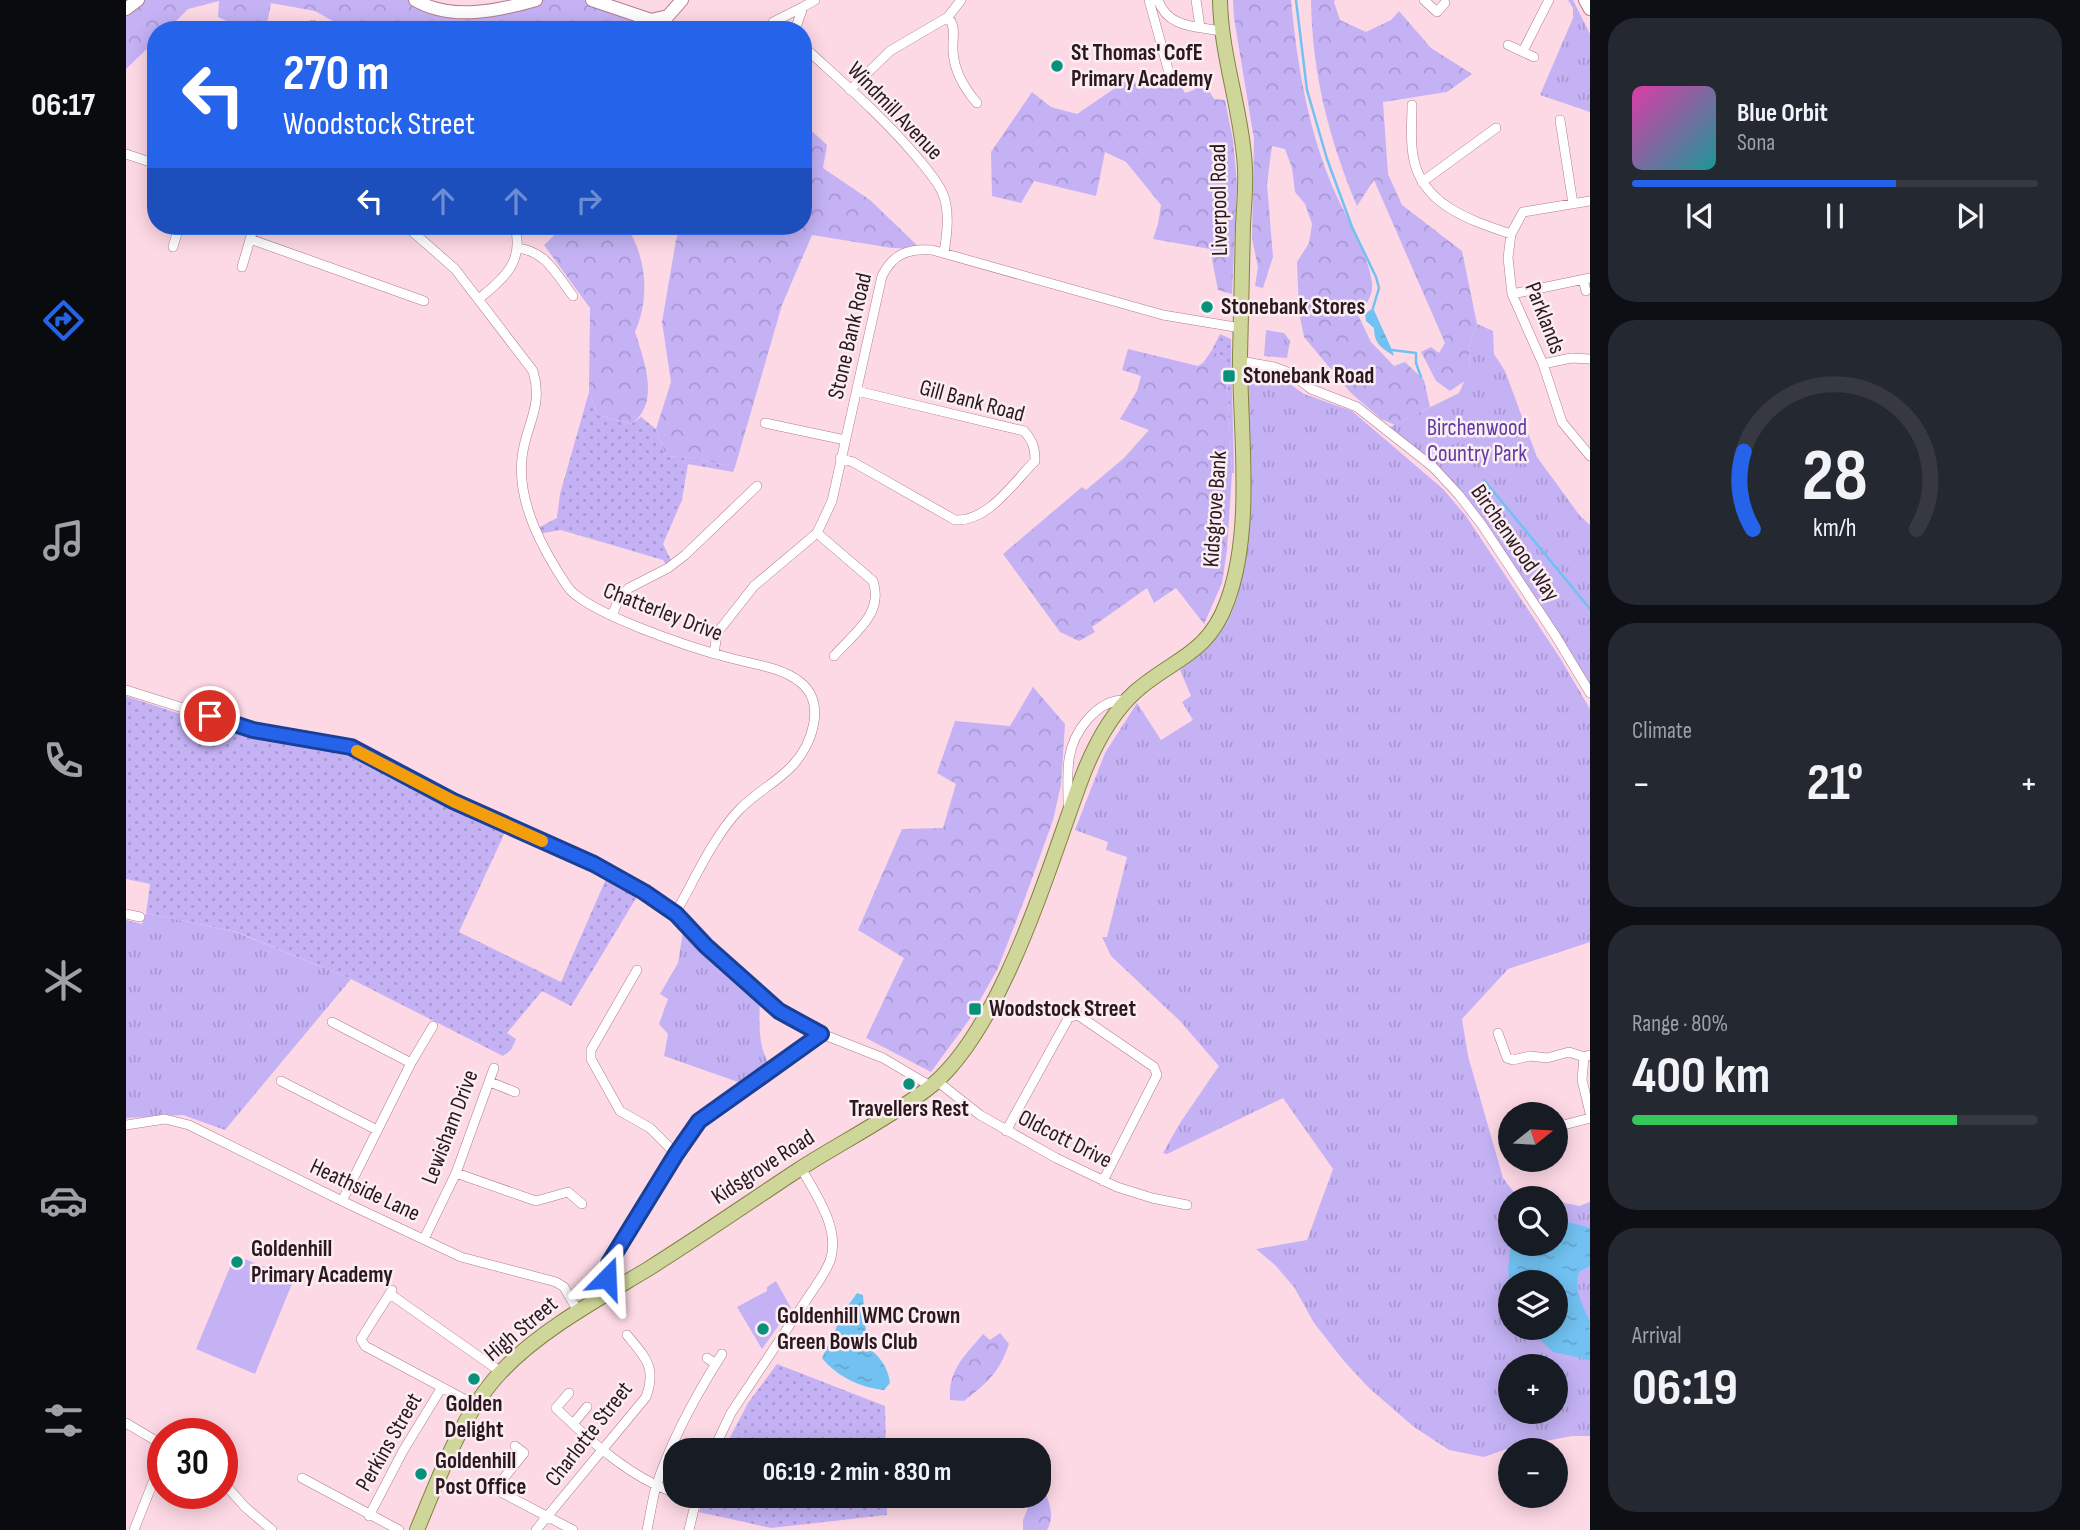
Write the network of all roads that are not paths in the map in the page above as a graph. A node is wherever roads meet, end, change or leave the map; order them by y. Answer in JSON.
{"nodes":[{"id":1,"x":138,"y":0,"type":"edge"},
{"id":2,"x":415,"y":0,"type":"edge"},
{"id":3,"x":536,"y":0,"type":"edge"},
{"id":4,"x":592,"y":0,"type":"edge"},
{"id":5,"x":682,"y":0,"type":"edge"},
{"id":6,"x":815,"y":0,"type":"edge"},
{"id":7,"x":961,"y":0,"type":"edge"},
{"id":8,"x":1149,"y":0,"type":"edge"},
{"id":9,"x":1158,"y":0,"type":"edge"},
{"id":10,"x":1196,"y":0,"type":"edge"},
{"id":11,"x":1220,"y":0,"type":"edge"},
{"id":12,"x":1424,"y":0,"type":"edge"},
{"id":13,"x":1549,"y":0,"type":"edge"},
{"id":14,"x":1445,"y":3,"type":"dead end"},
{"id":15,"x":803,"y":7,"type":"junction"},
{"id":16,"x":126,"y":9,"type":"edge"},
{"id":17,"x":948,"y":17,"type":"junction"},
{"id":18,"x":775,"y":21,"type":"edge"},
{"id":19,"x":799,"y":21,"type":"edge"},
{"id":20,"x":1200,"y":27,"type":"junction"},
{"id":21,"x":1221,"y":31,"type":"junction"},
{"id":22,"x":1508,"y":45,"type":"dead end"},
{"id":23,"x":1523,"y":51,"type":"junction"},
{"id":24,"x":812,"y":54,"type":"edge"},
{"id":25,"x":1534,"y":57,"type":"dead end"},
{"id":26,"x":1171,"y":80,"type":"dead end"},
{"id":27,"x":850,"y":90,"type":"junction"},
{"id":28,"x":976,"y":103,"type":"dead end"},
{"id":29,"x":1412,"y":105,"type":"dead end"},
{"id":30,"x":1560,"y":120,"type":"dead end"},
{"id":31,"x":1496,"y":128,"type":"dead end"},
{"id":32,"x":126,"y":154,"type":"edge"},
{"id":33,"x":147,"y":161,"type":"edge"},
{"id":34,"x":1422,"y":181,"type":"junction"},
{"id":35,"x":1590,"y":201,"type":"edge"},
{"id":36,"x":1573,"y":204,"type":"junction"},
{"id":37,"x":1511,"y":234,"type":"junction"},
{"id":38,"x":176,"y":235,"type":"edge"},
{"id":39,"x":251,"y":235,"type":"edge"},
{"id":40,"x":416,"y":235,"type":"edge"},
{"id":41,"x":516,"y":235,"type":"edge"},
{"id":42,"x":250,"y":239,"type":"junction"},
{"id":43,"x":173,"y":247,"type":"dead end"},
{"id":44,"x":517,"y":248,"type":"junction"},
{"id":45,"x":944,"y":253,"type":"junction"},
{"id":46,"x":242,"y":267,"type":"dead end"},
{"id":47,"x":1587,"y":279,"type":"edge"},
{"id":48,"x":1586,"y":291,"type":"dead end"},
{"id":49,"x":1512,"y":294,"type":"junction"},
{"id":50,"x":573,"y":296,"type":"dead end"},
{"id":51,"x":480,"y":298,"type":"junction"},
{"id":52,"x":424,"y":301,"type":"dead end"},
{"id":53,"x":1241,"y":328,"type":"junction"},
{"id":54,"x":1590,"y":359,"type":"edge"},
{"id":55,"x":1240,"y":361,"type":"junction"},
{"id":56,"x":1543,"y":364,"type":"junction"},
{"id":57,"x":857,"y":391,"type":"junction"},
{"id":58,"x":1241,"y":402,"type":"joint"},
{"id":59,"x":765,"y":423,"type":"dead end"},
{"id":60,"x":845,"y":440,"type":"junction"},
{"id":61,"x":1590,"y":456,"type":"edge"},
{"id":62,"x":840,"y":458,"type":"junction"},
{"id":63,"x":757,"y":486,"type":"dead end"},
{"id":64,"x":817,"y":533,"type":"junction"},
{"id":65,"x":612,"y":616,"type":"junction"},
{"id":66,"x":714,"y":654,"type":"junction"},
{"id":67,"x":834,"y":656,"type":"dead end"},
{"id":68,"x":126,"y":690,"type":"edge"},
{"id":69,"x":1590,"y":693,"type":"edge"},
{"id":70,"x":1127,"y":700,"type":"junction"},
{"id":71,"x":1069,"y":813,"type":"junction"},
{"id":72,"x":126,"y":914,"type":"edge"},
{"id":73,"x":676,"y":914,"type":"junction"},
{"id":74,"x":141,"y":917,"type":"dead end"},
{"id":75,"x":637,"y":970,"type":"dead end"},
{"id":76,"x":332,"y":1022,"type":"dead end"},
{"id":77,"x":433,"y":1026,"type":"dead end"},
{"id":78,"x":1499,"y":1033,"type":"dead end"},
{"id":79,"x":821,"y":1034,"type":"junction"},
{"id":80,"x":1587,"y":1056,"type":"edge"},
{"id":81,"x":411,"y":1063,"type":"junction"},
{"id":82,"x":494,"y":1068,"type":"dead end"},
{"id":83,"x":281,"y":1081,"type":"dead end"},
{"id":84,"x":490,"y":1082,"type":"junction"},
{"id":85,"x":934,"y":1084,"type":"junction"},
{"id":86,"x":515,"y":1092,"type":"dead end"},
{"id":87,"x":1590,"y":1116,"type":"edge"},
{"id":88,"x":1568,"y":1123,"type":"edge"},
{"id":89,"x":126,"y":1125,"type":"edge"},
{"id":90,"x":377,"y":1130,"type":"junction"},
{"id":91,"x":1006,"y":1130,"type":"junction"},
{"id":92,"x":676,"y":1154,"type":"junction"},
{"id":93,"x":801,"y":1168,"type":"junction"},
{"id":94,"x":456,"y":1173,"type":"junction"},
{"id":95,"x":1104,"y":1181,"type":"junction"},
{"id":96,"x":342,"y":1201,"type":"junction"},
{"id":97,"x":582,"y":1204,"type":"dead end"},
{"id":98,"x":1187,"y":1205,"type":"dead end"},
{"id":99,"x":424,"y":1239,"type":"junction"},
{"id":100,"x":613,"y":1289,"type":"junction"},
{"id":101,"x":578,"y":1311,"type":"junction"},
{"id":102,"x":627,"y":1335,"type":"dead end"},
{"id":103,"x":722,"y":1354,"type":"dead end"},
{"id":104,"x":707,"y":1358,"type":"dead end"},
{"id":105,"x":716,"y":1364,"type":"junction"},
{"id":106,"x":501,"y":1372,"type":"junction"},
{"id":107,"x":442,"y":1387,"type":"junction"},
{"id":108,"x":569,"y":1393,"type":"dead end"},
{"id":109,"x":475,"y":1405,"type":"junction"},
{"id":110,"x":587,"y":1407,"type":"dead end"},
{"id":111,"x":126,"y":1423,"type":"edge"},
{"id":112,"x":572,"y":1424,"type":"junction"},
{"id":113,"x":147,"y":1435,"type":"edge"},
{"id":114,"x":719,"y":1438,"type":"edge"},
{"id":115,"x":515,"y":1446,"type":"dead end"},
{"id":116,"x":603,"y":1450,"type":"junction"},
{"id":117,"x":302,"y":1478,"type":"dead end"},
{"id":118,"x":656,"y":1487,"type":"junction"},
{"id":119,"x":663,"y":1489,"type":"edge"},
{"id":120,"x":147,"y":1497,"type":"edge"},
{"id":121,"x":238,"y":1499,"type":"edge"},
{"id":122,"x":692,"y":1508,"type":"edge"},
{"id":123,"x":369,"y":1516,"type":"junction"},
{"id":124,"x":547,"y":1518,"type":"junction"},
{"id":125,"x":134,"y":1530,"type":"edge"},
{"id":126,"x":272,"y":1530,"type":"edge"},
{"id":127,"x":400,"y":1530,"type":"edge"},
{"id":128,"x":417,"y":1530,"type":"edge"},
{"id":129,"x":536,"y":1530,"type":"edge"},
{"id":130,"x":573,"y":1530,"type":"edge"},
{"id":131,"x":647,"y":1530,"type":"edge"},
{"id":132,"x":689,"y":1530,"type":"edge"}],
"edges":[{"from":1,"to":16,"type":"street"},
{"from":2,"to":3,"type":"street"},
{"from":4,"to":5,"type":"street"},
{"from":6,"to":15,"type":"street"},
{"from":7,"to":17,"type":"street"},
{"from":8,"to":26,"type":"street"},
{"from":9,"to":20,"type":"street"},
{"from":10,"to":20,"type":"street"},
{"from":11,"to":21,"type":"main road","name":"Liverpool Road"},
{"from":12,"to":14,"type":"street"},
{"from":13,"to":23,"type":"street"},
{"from":15,"to":18,"type":"street"},
{"from":15,"to":19,"type":"street"},
{"from":17,"to":27,"type":"street"},
{"from":17,"to":28,"type":"street"},
{"from":20,"to":21,"type":"street"},
{"from":21,"to":53,"type":"main road","name":"Liverpool Road"},
{"from":22,"to":23,"type":"street"},
{"from":23,"to":25,"type":"street"},
{"from":24,"to":27,"type":"street","name":"Windmill Avenue"},
{"from":27,"to":45,"type":"street","name":"Windmill Avenue"},
{"from":29,"to":34,"type":"street"},
{"from":30,"to":36,"type":"street"},
{"from":31,"to":34,"type":"street"},
{"from":32,"to":33,"type":"street"},
{"from":34,"to":37,"type":"street"},
{"from":35,"to":36,"type":"street"},
{"from":36,"to":37,"type":"street"},
{"from":37,"to":49,"type":"street","name":"Parklands"},
{"from":38,"to":43,"type":"street"},
{"from":39,"to":42,"type":"street"},
{"from":40,"to":51,"type":"street","name":"Chatterley Drive"},
{"from":41,"to":44,"type":"street"},
{"from":42,"to":46,"type":"street"},
{"from":42,"to":52,"type":"street"},
{"from":44,"to":50,"type":"street"},
{"from":44,"to":51,"type":"street"},
{"from":45,"to":53,"type":"street","name":"Stone Bank Road"},
{"from":45,"to":57,"type":"street","name":"Stone Bank Road"},
{"from":47,"to":48,"type":"street"},
{"from":47,"to":49,"type":"street"},
{"from":49,"to":56,"type":"street","name":"Parklands"},
{"from":51,"to":65,"type":"street","name":"Chatterley Drive"},
{"from":53,"to":55,"type":"main road","name":"Liverpool Road"},
{"from":54,"to":56,"type":"street"},
{"from":55,"to":58,"type":"main road","name":"Liverpool Road"},
{"from":55,"to":69,"type":"street","name":"Birchenwood Way"},
{"from":56,"to":61,"type":"street","name":"Parklands"},
{"from":57,"to":60,"type":"street","name":"Stone Bank Road"},
{"from":57,"to":62,"type":"street","name":"Gill Bank Road"},
{"from":58,"to":70,"type":"main road","name":"Kidsgrove Bank"},
{"from":59,"to":60,"type":"street"},
{"from":60,"to":62,"type":"street","name":"Stone Bank Road"},
{"from":62,"to":64,"type":"street","name":"Stone Bank Road"},
{"from":63,"to":65,"type":"street"},
{"from":64,"to":66,"type":"street","name":"Stone Bank Road"},
{"from":64,"to":67,"type":"street"},
{"from":65,"to":66,"type":"street","name":"Chatterley Drive"},
{"from":66,"to":73,"type":"street","name":"Chatterley Drive"},
{"from":68,"to":73,"type":"street"},
{"from":70,"to":71,"type":"main road","name":"Kidsgrove Bank"},
{"from":70,"to":71,"type":"street","name":"Kidsgrove Bank"},
{"from":71,"to":85,"type":"main road","name":"Kidsgrove Bank"},
{"from":72,"to":74,"type":"street"},
{"from":73,"to":79,"type":"street"},
{"from":75,"to":92,"type":"street"},
{"from":76,"to":81,"type":"street"},
{"from":77,"to":81,"type":"street"},
{"from":78,"to":80,"type":"street"},
{"from":79,"to":85,"type":"street"},
{"from":79,"to":92,"type":"street"},
{"from":80,"to":87,"type":"street"},
{"from":81,"to":90,"type":"street"},
{"from":82,"to":84,"type":"street","name":"Lewisham Drive"},
{"from":83,"to":90,"type":"street"},
{"from":84,"to":86,"type":"street"},
{"from":84,"to":94,"type":"street","name":"Lewisham Drive"},
{"from":85,"to":91,"type":"street","name":"Oldcott Drive"},
{"from":85,"to":93,"type":"main road","name":"Kidsgrove Road"},
{"from":87,"to":88,"type":"street"},
{"from":89,"to":96,"type":"street","name":"Heathside Lane"},
{"from":90,"to":96,"type":"street"},
{"from":91,"to":95,"type":"street","name":"Oldcott Drive"},
{"from":91,"to":95,"type":"street"},
{"from":92,"to":100,"type":"street"},
{"from":93,"to":100,"type":"main road","name":"Kidsgrove Road"},
{"from":93,"to":114,"type":"street"},
{"from":94,"to":97,"type":"street"},
{"from":94,"to":99,"type":"street","name":"Lewisham Drive"},
{"from":95,"to":98,"type":"street","name":"Oldcott Drive"},
{"from":96,"to":99,"type":"street","name":"Heathside Lane"},
{"from":99,"to":101,"type":"street","name":"Heathside Lane"},
{"from":100,"to":101,"type":"main road","name":"High Street"},
{"from":101,"to":106,"type":"main road","name":"High Street"},
{"from":102,"to":116,"type":"street","name":"Charlotte Street"},
{"from":103,"to":105,"type":"street"},
{"from":104,"to":105,"type":"street"},
{"from":105,"to":118,"type":"street"},
{"from":106,"to":107,"type":"street"},
{"from":106,"to":109,"type":"main road","name":"High Street"},
{"from":107,"to":109,"type":"street"},
{"from":107,"to":123,"type":"street","name":"Perkins Street"},
{"from":108,"to":112,"type":"street"},
{"from":109,"to":128,"type":"main road","name":"High Street"},
{"from":110,"to":112,"type":"street"},
{"from":111,"to":113,"type":"street"},
{"from":112,"to":116,"type":"street"},
{"from":115,"to":124,"type":"street"},
{"from":116,"to":118,"type":"street"},
{"from":116,"to":124,"type":"street","name":"Charlotte Street"},
{"from":117,"to":123,"type":"street"},
{"from":118,"to":119,"type":"street"},
{"from":118,"to":131,"type":"street"},
{"from":120,"to":125,"type":"street"},
{"from":121,"to":126,"type":"street"},
{"from":122,"to":132,"type":"street"},
{"from":123,"to":127,"type":"street"},
{"from":124,"to":129,"type":"street","name":"Charlotte Street"},
{"from":124,"to":130,"type":"street"}]}
